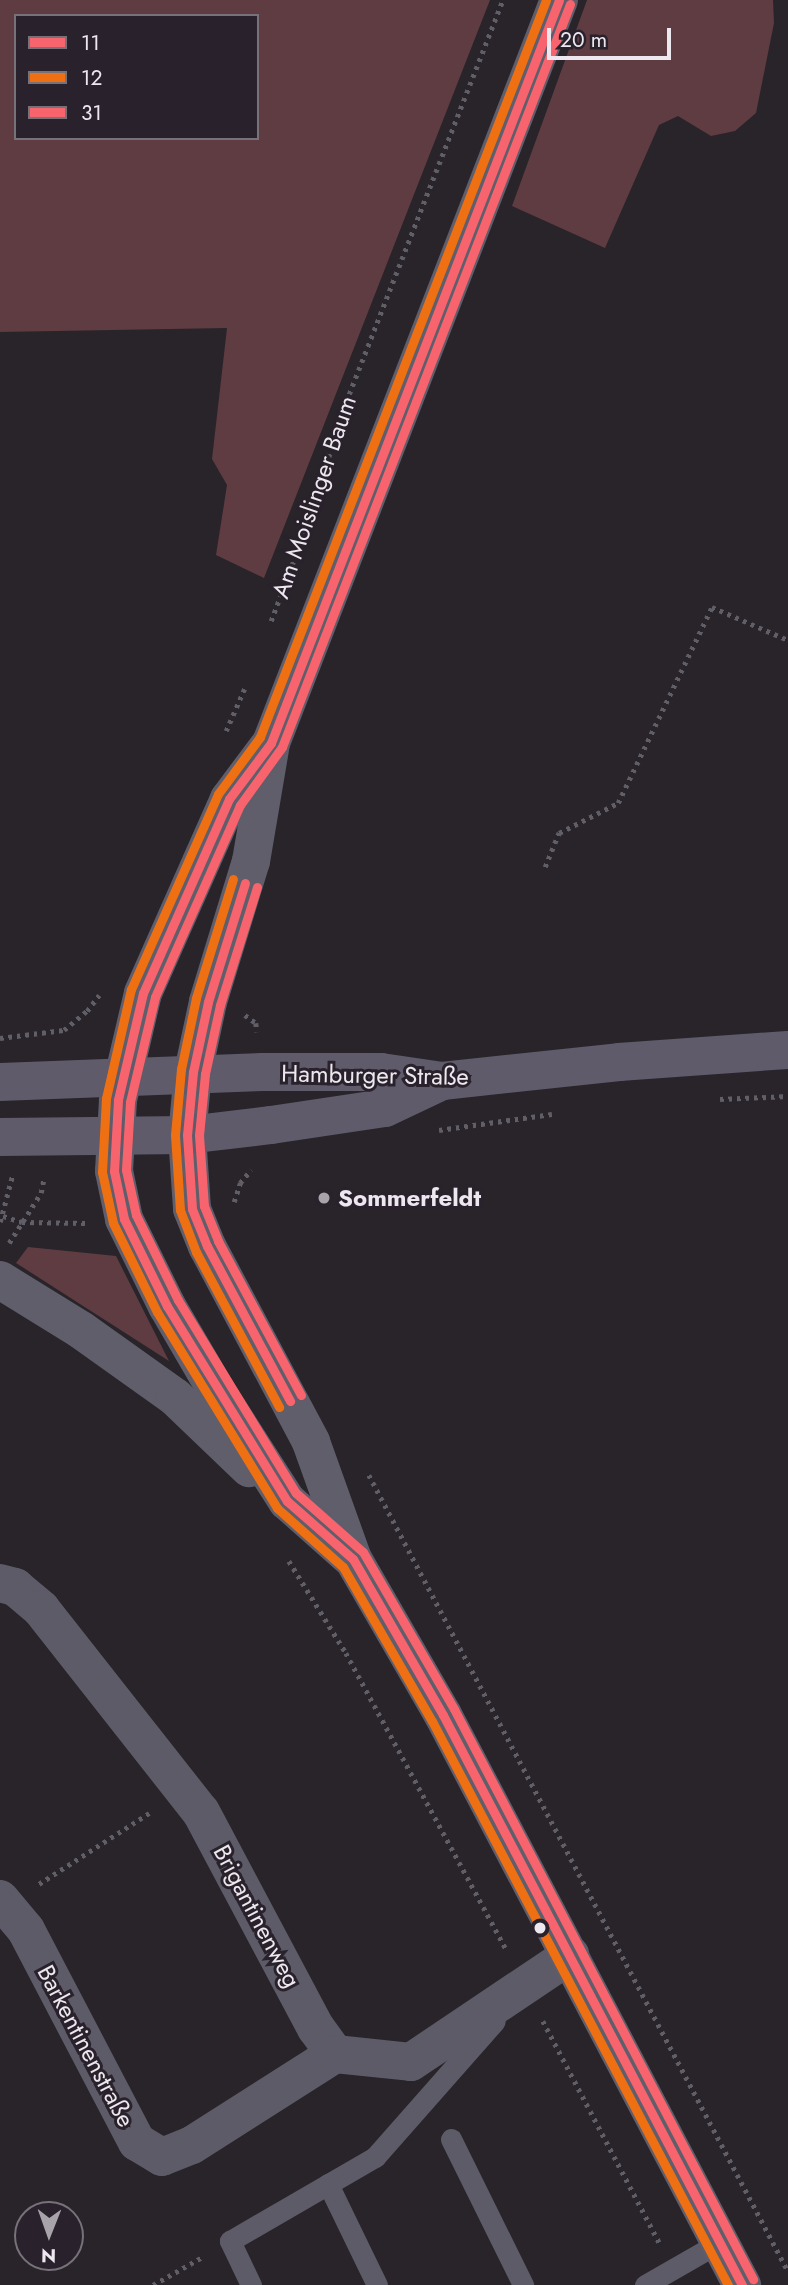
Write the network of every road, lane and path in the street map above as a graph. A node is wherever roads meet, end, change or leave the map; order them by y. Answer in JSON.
{"nodes":[{"id":1,"x":503,"y":0,"type":"edge"},
{"id":2,"x":559,"y":0,"type":"edge"},
{"id":3,"x":267,"y":632,"type":"dead end"},
{"id":4,"x":788,"y":640,"type":"edge"},
{"id":5,"x":248,"y":680,"type":"dead end"},
{"id":6,"x":221,"y":742,"type":"dead end"},
{"id":7,"x":271,"y":743,"type":"junction"},
{"id":8,"x":545,"y":867,"type":"dead end"},
{"id":9,"x":105,"y":986,"type":"dead end"},
{"id":10,"x":0,"y":1038,"type":"edge"},
{"id":11,"x":788,"y":1049,"type":"edge"},
{"id":12,"x":193,"y":1072,"type":"junction"},
{"id":13,"x":123,"y":1077,"type":"junction"},
{"id":14,"x":442,"y":1081,"type":"junction"},
{"id":15,"x":0,"y":1082,"type":"edge"},
{"id":16,"x":788,"y":1096,"type":"edge"},
{"id":17,"x":707,"y":1100,"type":"dead end"},
{"id":18,"x":558,"y":1113,"type":"dead end"},
{"id":19,"x":437,"y":1130,"type":"dead end"},
{"id":20,"x":114,"y":1134,"type":"junction"},
{"id":21,"x":187,"y":1135,"type":"junction"},
{"id":22,"x":0,"y":1137,"type":"edge"},
{"id":23,"x":259,"y":1165,"type":"dead end"},
{"id":24,"x":237,"y":1212,"type":"dead end"},
{"id":25,"x":3,"y":1216,"type":"dead end"},
{"id":26,"x":22,"y":1222,"type":"dead end"},
{"id":27,"x":0,"y":1280,"type":"edge"},
{"id":28,"x":363,"y":1462,"type":"dead end"},
{"id":29,"x":287,"y":1501,"type":"junction"},
{"id":30,"x":287,"y":1558,"type":"dead end"},
{"id":31,"x":353,"y":1559,"type":"junction"},
{"id":32,"x":0,"y":1583,"type":"edge"},
{"id":33,"x":184,"y":1791,"type":"junction"},
{"id":34,"x":3,"y":1902,"type":"edge"},
{"id":35,"x":578,"y":1971,"type":"junction"},
{"id":36,"x":525,"y":1986,"type":"junction"},
{"id":37,"x":335,"y":2054,"type":"junction"},
{"id":38,"x":451,"y":2139,"type":"dead end"},
{"id":39,"x":328,"y":2184,"type":"junction"},
{"id":40,"x":230,"y":2241,"type":"junction"},
{"id":41,"x":720,"y":2242,"type":"junction"},
{"id":42,"x":673,"y":2269,"type":"junction"},
{"id":43,"x":788,"y":2271,"type":"edge"},
{"id":44,"x":153,"y":2285,"type":"edge"},
{"id":45,"x":251,"y":2285,"type":"edge"},
{"id":46,"x":377,"y":2285,"type":"edge"},
{"id":47,"x":523,"y":2285,"type":"edge"},
{"id":48,"x":645,"y":2285,"type":"edge"},
{"id":49,"x":742,"y":2285,"type":"edge"}],
"edges":[{"from":1,"to":3,"type":"path","name":"Am Moislinger Baum"},
{"from":2,"to":7,"type":"main road","name":"Am Moislinger Baum"},
{"from":4,"to":8,"type":"path"},
{"from":5,"to":6,"type":"path"},
{"from":7,"to":12,"type":"main road","name":"Am Moislinger Baum"},
{"from":7,"to":13,"type":"main road","name":"Am Moislinger Baum"},
{"from":9,"to":10,"type":"path"},
{"from":11,"to":14,"type":"main road","name":"Hamburger Straße"},
{"from":12,"to":13,"type":"main road","name":"Hamburger Straße"},
{"from":12,"to":14,"type":"main road","name":"Hamburger Straße"},
{"from":12,"to":21,"type":"main road","name":"Am Moislinger Baum"},
{"from":13,"to":15,"type":"main road","name":"Hamburger Straße"},
{"from":13,"to":20,"type":"main road","name":"Am Moislinger Baum"},
{"from":14,"to":21,"type":"main road"},
{"from":16,"to":17,"type":"path"},
{"from":18,"to":19,"type":"path"},
{"from":20,"to":21,"type":"main road"},
{"from":20,"to":22,"type":"main road"},
{"from":20,"to":29,"type":"main road","name":"Am Moislinger Baum"},
{"from":21,"to":31,"type":"main road","name":"Am Moislinger Baum"},
{"from":23,"to":24,"type":"path"},
{"from":25,"to":26,"type":"path"},
{"from":27,"to":29,"type":"main road"},
{"from":28,"to":43,"type":"path"},
{"from":29,"to":31,"type":"main road"},
{"from":30,"to":36,"type":"path"},
{"from":31,"to":35,"type":"main road"},
{"from":32,"to":33,"type":"street","name":"Brigantinenweg"},
{"from":33,"to":34,"type":"path"},
{"from":33,"to":37,"type":"street","name":"Brigantinenweg"},
{"from":34,"to":37,"type":"street","name":"Barkentinenstraße"},
{"from":35,"to":36,"type":"street"},
{"from":35,"to":41,"type":"main road"},
{"from":36,"to":37,"type":"street"},
{"from":36,"to":39,"type":"lane"},
{"from":36,"to":42,"type":"path"},
{"from":38,"to":47,"type":"lane"},
{"from":39,"to":40,"type":"lane"},
{"from":39,"to":46,"type":"lane"},
{"from":40,"to":44,"type":"path"},
{"from":40,"to":45,"type":"lane"},
{"from":41,"to":42,"type":"lane"},
{"from":41,"to":49,"type":"main road"},
{"from":42,"to":48,"type":"lane"}]}
